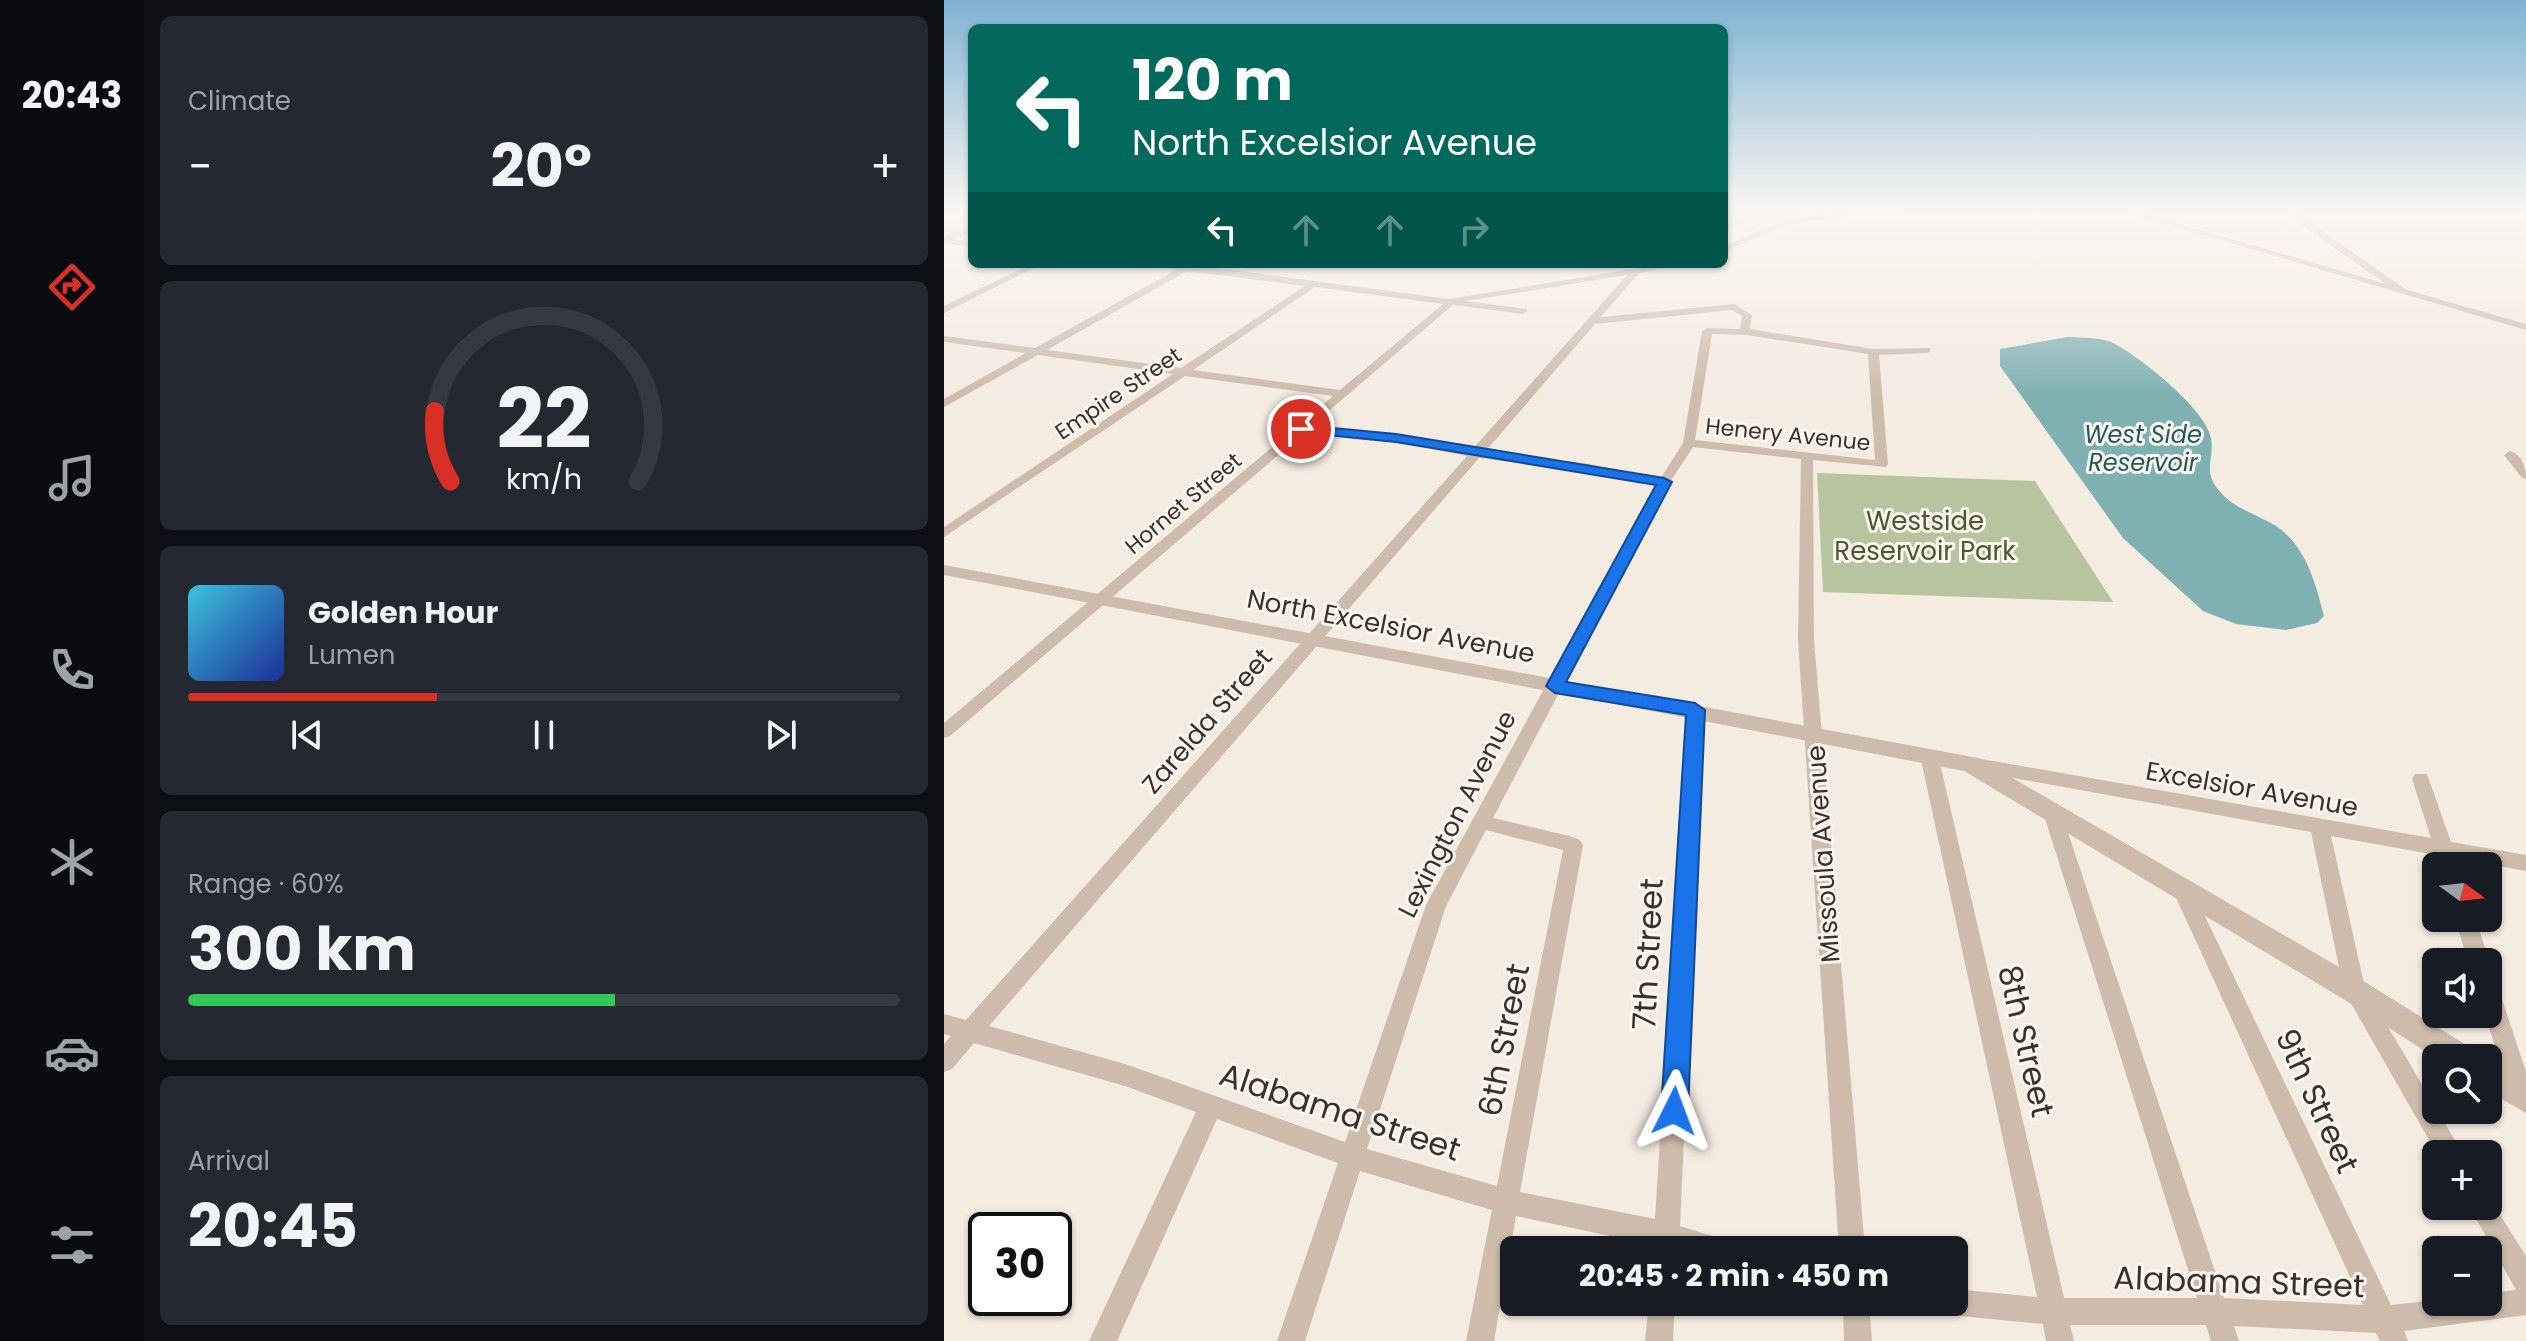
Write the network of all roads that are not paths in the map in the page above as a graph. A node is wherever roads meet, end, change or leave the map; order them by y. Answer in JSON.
{"nodes":[{"id":1,"x":1023,"y":272,"type":"edge"},
{"id":2,"x":1179,"y":272,"type":"edge"},
{"id":3,"x":1228,"y":272,"type":"edge"},
{"id":4,"x":1635,"y":272,"type":"joint"},
{"id":5,"x":2334,"y":272,"type":"edge"},
{"id":6,"x":2375,"y":272,"type":"edge"},
{"id":7,"x":1314,"y":284,"type":"junction"},
{"id":8,"x":2404,"y":292,"type":"junction"},
{"id":9,"x":1453,"y":300,"type":"junction"},
{"id":10,"x":944,"y":310,"type":"edge"},
{"id":11,"x":1523,"y":311,"type":"dead end"},
{"id":12,"x":1593,"y":321,"type":"junction"},
{"id":13,"x":2526,"y":327,"type":"edge"},
{"id":14,"x":1744,"y":332,"type":"junction"},
{"id":15,"x":944,"y":339,"type":"edge"},
{"id":16,"x":1926,"y":350,"type":"dead end"},
{"id":17,"x":1037,"y":351,"type":"junction"},
{"id":18,"x":1873,"y":352,"type":"junction"},
{"id":19,"x":1186,"y":372,"type":"junction"},
{"id":20,"x":1343,"y":394,"type":"junction"},
{"id":21,"x":944,"y":404,"type":"edge"},
{"id":22,"x":1301,"y":429,"type":"junction"},
{"id":23,"x":1689,"y":443,"type":"junction"},
{"id":24,"x":1475,"y":454,"type":"junction"},
{"id":25,"x":2510,"y":455,"type":"dead end"},
{"id":26,"x":1807,"y":457,"type":"junction"},
{"id":27,"x":2526,"y":475,"type":"edge"},
{"id":28,"x":1664,"y":482,"type":"junction"},
{"id":29,"x":944,"y":533,"type":"edge"},
{"id":30,"x":944,"y":570,"type":"edge"},
{"id":31,"x":1099,"y":600,"type":"junction"},
{"id":32,"x":1313,"y":639,"type":"junction"},
{"id":33,"x":1555,"y":686,"type":"junction"},
{"id":34,"x":1695,"y":710,"type":"junction"},
{"id":35,"x":944,"y":732,"type":"edge"},
{"id":36,"x":1814,"y":734,"type":"junction"},
{"id":37,"x":1929,"y":755,"type":"junction"},
{"id":38,"x":1970,"y":764,"type":"junction"},
{"id":39,"x":2421,"y":779,"type":"dead end"},
{"id":40,"x":2051,"y":809,"type":"junction"},
{"id":41,"x":1481,"y":822,"type":"junction"},
{"id":42,"x":2320,"y":828,"type":"junction"},
{"id":43,"x":2424,"y":852,"type":"edge"},
{"id":44,"x":2444,"y":852,"type":"edge"},
{"id":45,"x":2502,"y":861,"type":"edge"},
{"id":46,"x":2526,"y":863,"type":"edge"},
{"id":47,"x":2182,"y":887,"type":"junction"},
{"id":48,"x":2355,"y":991,"type":"junction"},
{"id":49,"x":944,"y":1024,"type":"edge"},
{"id":50,"x":2501,"y":1028,"type":"edge"},
{"id":51,"x":971,"y":1031,"type":"junction"},
{"id":52,"x":2439,"y":1044,"type":"edge"},
{"id":53,"x":944,"y":1061,"type":"edge"},
{"id":54,"x":2502,"y":1084,"type":"edge"},
{"id":55,"x":2524,"y":1098,"type":"edge"},
{"id":56,"x":1211,"y":1105,"type":"junction"},
{"id":57,"x":2443,"y":1140,"type":"edge"},
{"id":58,"x":1351,"y":1156,"type":"junction"},
{"id":59,"x":1504,"y":1201,"type":"junction"},
{"id":60,"x":2490,"y":1220,"type":"edge"},
{"id":61,"x":1643,"y":1236,"type":"edge"},
{"id":62,"x":1667,"y":1236,"type":"edge"},
{"id":63,"x":1851,"y":1236,"type":"edge"},
{"id":64,"x":2526,"y":1281,"type":"edge"},
{"id":65,"x":2526,"y":1302,"type":"edge"},
{"id":66,"x":1968,"y":1304,"type":"edge"},
{"id":67,"x":2214,"y":1311,"type":"junction"},
{"id":68,"x":2054,"y":1312,"type":"junction"},
{"id":69,"x":1661,"y":1316,"type":"edge"},
{"id":70,"x":1857,"y":1316,"type":"edge"},
{"id":71,"x":2389,"y":1331,"type":"edge"},
{"id":72,"x":1103,"y":1341,"type":"edge"},
{"id":73,"x":1291,"y":1341,"type":"edge"},
{"id":74,"x":1480,"y":1341,"type":"edge"},
{"id":75,"x":1659,"y":1341,"type":"edge"},
{"id":76,"x":1858,"y":1341,"type":"edge"},
{"id":77,"x":2060,"y":1341,"type":"edge"},
{"id":78,"x":2225,"y":1341,"type":"edge"}],
"edges":[{"from":1,"to":10,"type":"street"},
{"from":2,"to":17,"type":"street"},
{"from":3,"to":7,"type":"street"},
{"from":4,"to":9,"type":"street"},
{"from":4,"to":12,"type":"street","name":"Zarelda Street"},
{"from":5,"to":8,"type":"street"},
{"from":6,"to":8,"type":"street"},
{"from":7,"to":9,"type":"street"},
{"from":7,"to":19,"type":"street","name":"Empire Street"},
{"from":8,"to":13,"type":"street"},
{"from":9,"to":11,"type":"street"},
{"from":9,"to":20,"type":"street","name":"Hornet Street"},
{"from":12,"to":14,"type":"street"},
{"from":12,"to":24,"type":"street","name":"Zarelda Street"},
{"from":14,"to":18,"type":"street"},
{"from":14,"to":23,"type":"street","name":"Lexington Avenue"},
{"from":15,"to":17,"type":"street"},
{"from":16,"to":18,"type":"street"},
{"from":17,"to":19,"type":"street"},
{"from":17,"to":21,"type":"street"},
{"from":18,"to":26,"type":"street","name":"Henery Avenue"},
{"from":19,"to":20,"type":"street"},
{"from":19,"to":29,"type":"street","name":"Empire Street"},
{"from":20,"to":22,"type":"street","name":"Hornet Street"},
{"from":22,"to":24,"type":"street"},
{"from":22,"to":31,"type":"street","name":"Hornet Street"},
{"from":23,"to":26,"type":"street","name":"Henery Avenue"},
{"from":23,"to":28,"type":"street","name":"Lexington Avenue"},
{"from":24,"to":28,"type":"street"},
{"from":24,"to":32,"type":"street","name":"Zarelda Street"},
{"from":25,"to":27,"type":"street"},
{"from":26,"to":36,"type":"street","name":"Missoula Avenue"},
{"from":28,"to":33,"type":"street","name":"Lexington Avenue"},
{"from":30,"to":31,"type":"street","name":"North Excelsior Avenue"},
{"from":31,"to":32,"type":"street","name":"North Excelsior Avenue"},
{"from":31,"to":35,"type":"street","name":"Hornet Street"},
{"from":32,"to":33,"type":"street","name":"North Excelsior Avenue"},
{"from":32,"to":51,"type":"street","name":"Zarelda Street"},
{"from":33,"to":34,"type":"street","name":"North Excelsior Avenue"},
{"from":33,"to":41,"type":"street","name":"Lexington Avenue"},
{"from":34,"to":36,"type":"street","name":"North Excelsior Avenue"},
{"from":34,"to":62,"type":"street","name":"7th Street"},
{"from":36,"to":37,"type":"street","name":"North Excelsior Avenue"},
{"from":36,"to":63,"type":"street","name":"Missoula Avenue"},
{"from":37,"to":38,"type":"street","name":"North Excelsior Avenue"},
{"from":37,"to":68,"type":"street","name":"8th Street"},
{"from":38,"to":40,"type":"street","name":"North Excelsior Avenue"},
{"from":38,"to":42,"type":"street","name":"Excelsior Avenue"},
{"from":39,"to":44,"type":"street"},
{"from":40,"to":47,"type":"street","name":"North Excelsior Avenue"},
{"from":40,"to":67,"type":"street"},
{"from":41,"to":58,"type":"street","name":"Lexington Avenue"},
{"from":41,"to":59,"type":"street","name":"6th Street"},
{"from":42,"to":43,"type":"street","name":"Excelsior Avenue"},
{"from":42,"to":48,"type":"street"},
{"from":45,"to":46,"type":"street","name":"Excelsior Avenue"},
{"from":47,"to":48,"type":"street","name":"North Excelsior Avenue"},
{"from":47,"to":71,"type":"street","name":"9th Street"},
{"from":48,"to":52,"type":"street","name":"North Excelsior Avenue"},
{"from":48,"to":57,"type":"street"},
{"from":49,"to":51,"type":"street","name":"Alabama Street"},
{"from":50,"to":55,"type":"street"},
{"from":51,"to":53,"type":"street","name":"Zarelda Street"},
{"from":51,"to":56,"type":"street","name":"Alabama Street"},
{"from":54,"to":55,"type":"street"},
{"from":56,"to":58,"type":"street","name":"Alabama Street"},
{"from":56,"to":72,"type":"street"},
{"from":58,"to":59,"type":"street","name":"Alabama Street"},
{"from":58,"to":73,"type":"street","name":"Lexington Avenue"},
{"from":59,"to":61,"type":"street","name":"Alabama Street"},
{"from":59,"to":74,"type":"street","name":"6th Street"},
{"from":60,"to":64,"type":"street"},
{"from":65,"to":71,"type":"street","name":"Alabama Street"},
{"from":66,"to":68,"type":"street","name":"Alabama Street"},
{"from":67,"to":68,"type":"street","name":"Alabama Street"},
{"from":67,"to":71,"type":"street","name":"Alabama Street"},
{"from":67,"to":78,"type":"street"},
{"from":68,"to":77,"type":"street","name":"8th Street"},
{"from":69,"to":75,"type":"street"},
{"from":70,"to":76,"type":"street"}]}
